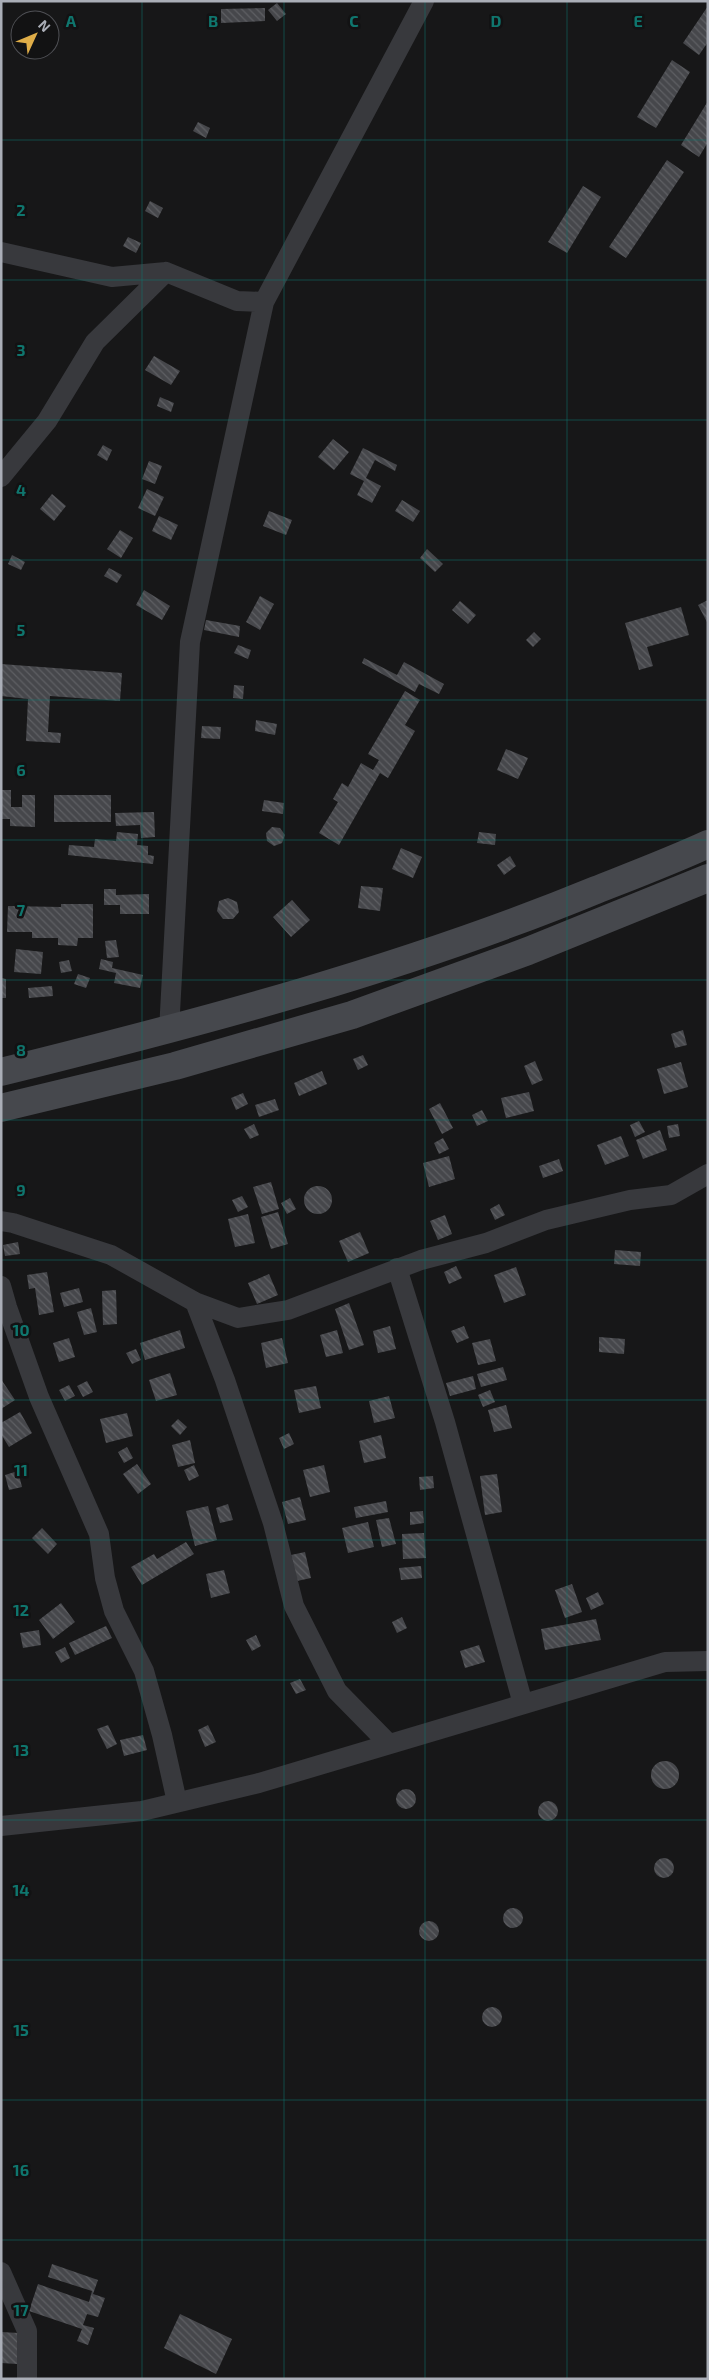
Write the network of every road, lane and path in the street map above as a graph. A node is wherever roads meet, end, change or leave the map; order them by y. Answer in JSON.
{"nodes":[{"id":1,"x":424,"y":1,"type":"edge"},
{"id":2,"x":1,"y":252,"type":"edge"},
{"id":3,"x":166,"y":272,"type":"junction"},
{"id":4,"x":264,"y":302,"type":"junction"},
{"id":5,"x":1,"y":477,"type":"edge"},
{"id":6,"x":708,"y":844,"type":"edge"},
{"id":7,"x":708,"y":878,"type":"edge"},
{"id":8,"x":169,"y":1031,"type":"junction"},
{"id":9,"x":1,"y":1072,"type":"edge"},
{"id":10,"x":1,"y":1108,"type":"edge"},
{"id":11,"x":708,"y":1174,"type":"edge"},
{"id":12,"x":1,"y":1222,"type":"edge"},
{"id":13,"x":397,"y":1268,"type":"junction"},
{"id":14,"x":1,"y":1286,"type":"edge"},
{"id":15,"x":196,"y":1302,"type":"junction"},
{"id":16,"x":708,"y":1661,"type":"edge"},
{"id":17,"x":523,"y":1704,"type":"junction"},
{"id":18,"x":389,"y":1744,"type":"junction"},
{"id":19,"x":177,"y":1802,"type":"junction"},
{"id":20,"x":1,"y":1826,"type":"edge"},
{"id":21,"x":1,"y":2272,"type":"edge"},
{"id":22,"x":26,"y":2379,"type":"edge"}],
"edges":[{"from":1,"to":4,"type":"street"},
{"from":2,"to":3,"type":"street"},
{"from":3,"to":4,"type":"street"},
{"from":3,"to":5,"type":"street"},
{"from":4,"to":8,"type":"street"},
{"from":6,"to":8,"type":"main road"},
{"from":7,"to":10,"type":"main road"},
{"from":8,"to":9,"type":"main road"},
{"from":11,"to":13,"type":"street"},
{"from":12,"to":15,"type":"street"},
{"from":13,"to":15,"type":"street"},
{"from":13,"to":17,"type":"street"},
{"from":14,"to":19,"type":"street"},
{"from":15,"to":18,"type":"street"},
{"from":16,"to":17,"type":"street"},
{"from":17,"to":18,"type":"street"},
{"from":18,"to":19,"type":"street"},
{"from":19,"to":20,"type":"street"},
{"from":21,"to":22,"type":"street"}]}
